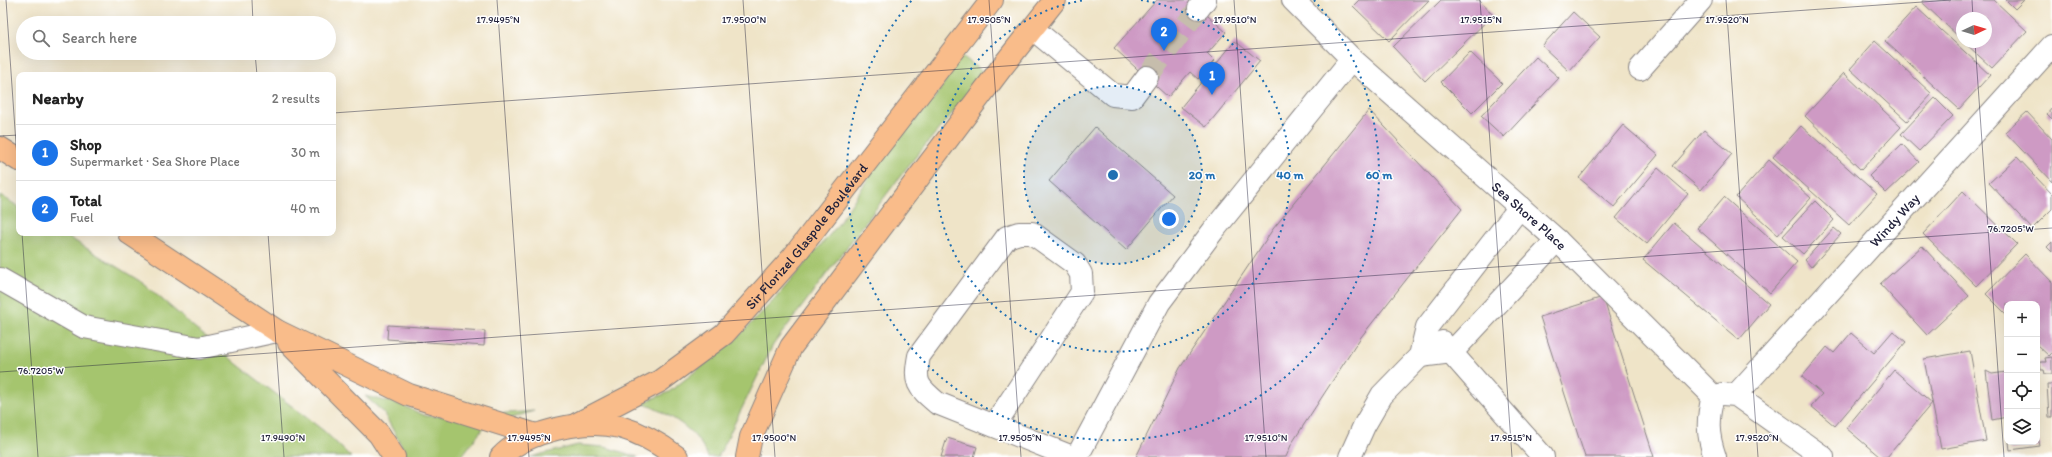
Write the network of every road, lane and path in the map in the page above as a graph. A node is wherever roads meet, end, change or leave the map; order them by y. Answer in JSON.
{"nodes":[{"id":1,"x":992,"y":0,"type":"edge"},
{"id":2,"x":1055,"y":0,"type":"edge"},
{"id":3,"x":1293,"y":0,"type":"edge"},
{"id":4,"x":1701,"y":0,"type":"edge"},
{"id":5,"x":1032,"y":29,"type":"junction"},
{"id":6,"x":2052,"y":46,"type":"edge"},
{"id":7,"x":1352,"y":59,"type":"junction"},
{"id":8,"x":1640,"y":69,"type":"dead end"},
{"id":9,"x":1148,"y":77,"type":"tunnel mouth"},
{"id":10,"x":0,"y":148,"type":"edge"},
{"id":11,"x":16,"y":158,"type":"edge"},
{"id":12,"x":1520,"y":208,"type":"junction"},
{"id":13,"x":134,"y":236,"type":"edge"},
{"id":14,"x":1557,"y":240,"type":"junction"},
{"id":15,"x":0,"y":279,"type":"edge"},
{"id":16,"x":1427,"y":327,"type":"junction"},
{"id":17,"x":277,"y":331,"type":"junction"},
{"id":18,"x":1452,"y":352,"type":"junction"},
{"id":19,"x":1420,"y":356,"type":"junction"},
{"id":20,"x":1736,"y":395,"type":"junction"},
{"id":21,"x":1713,"y":396,"type":"junction"},
{"id":22,"x":577,"y":424,"type":"junction"},
{"id":23,"x":994,"y":426,"type":"junction"},
{"id":24,"x":536,"y":435,"type":"junction"},
{"id":25,"x":394,"y":457,"type":"edge"},
{"id":26,"x":501,"y":457,"type":"edge"},
{"id":27,"x":677,"y":457,"type":"edge"},
{"id":28,"x":747,"y":457,"type":"edge"},
{"id":29,"x":1072,"y":457,"type":"edge"},
{"id":30,"x":1077,"y":457,"type":"edge"},
{"id":31,"x":1350,"y":457,"type":"edge"},
{"id":32,"x":1543,"y":457,"type":"edge"},
{"id":33,"x":1715,"y":457,"type":"edge"},
{"id":34,"x":1823,"y":457,"type":"edge"}],
"edges":[{"from":1,"to":22,"type":"main road","name":"Sir Florizel Glaspole Boulevard"},
{"from":2,"to":5,"type":"main road"},
{"from":3,"to":7,"type":"street","name":"Sea Shore Place"},
{"from":4,"to":8,"type":"street"},
{"from":5,"to":9,"type":"street"},
{"from":5,"to":28,"type":"main road"},
{"from":6,"to":20,"type":"street","name":"Windy Way"},
{"from":7,"to":12,"type":"street","name":"Sea Shore Place"},
{"from":7,"to":30,"type":"street"},
{"from":10,"to":11,"type":"main road"},
{"from":12,"to":14,"type":"street","name":"Sea Shore Place"},
{"from":12,"to":16,"type":"street"},
{"from":13,"to":17,"type":"main road"},
{"from":14,"to":18,"type":"street"},
{"from":14,"to":21,"type":"street","name":"Sea Shore Place"},
{"from":15,"to":17,"type":"street"},
{"from":16,"to":18,"type":"street"},
{"from":16,"to":19,"type":"street"},
{"from":17,"to":24,"type":"main road"},
{"from":17,"to":25,"type":"main road"},
{"from":18,"to":19,"type":"street"},
{"from":18,"to":32,"type":"street"},
{"from":19,"to":31,"type":"street"},
{"from":20,"to":21,"type":"street"},
{"from":20,"to":34,"type":"street"},
{"from":21,"to":33,"type":"street"},
{"from":22,"to":24,"type":"main road"},
{"from":22,"to":27,"type":"main road"},
{"from":23,"to":23,"type":"street"},
{"from":23,"to":29,"type":"street"},
{"from":24,"to":26,"type":"main road"}]}
